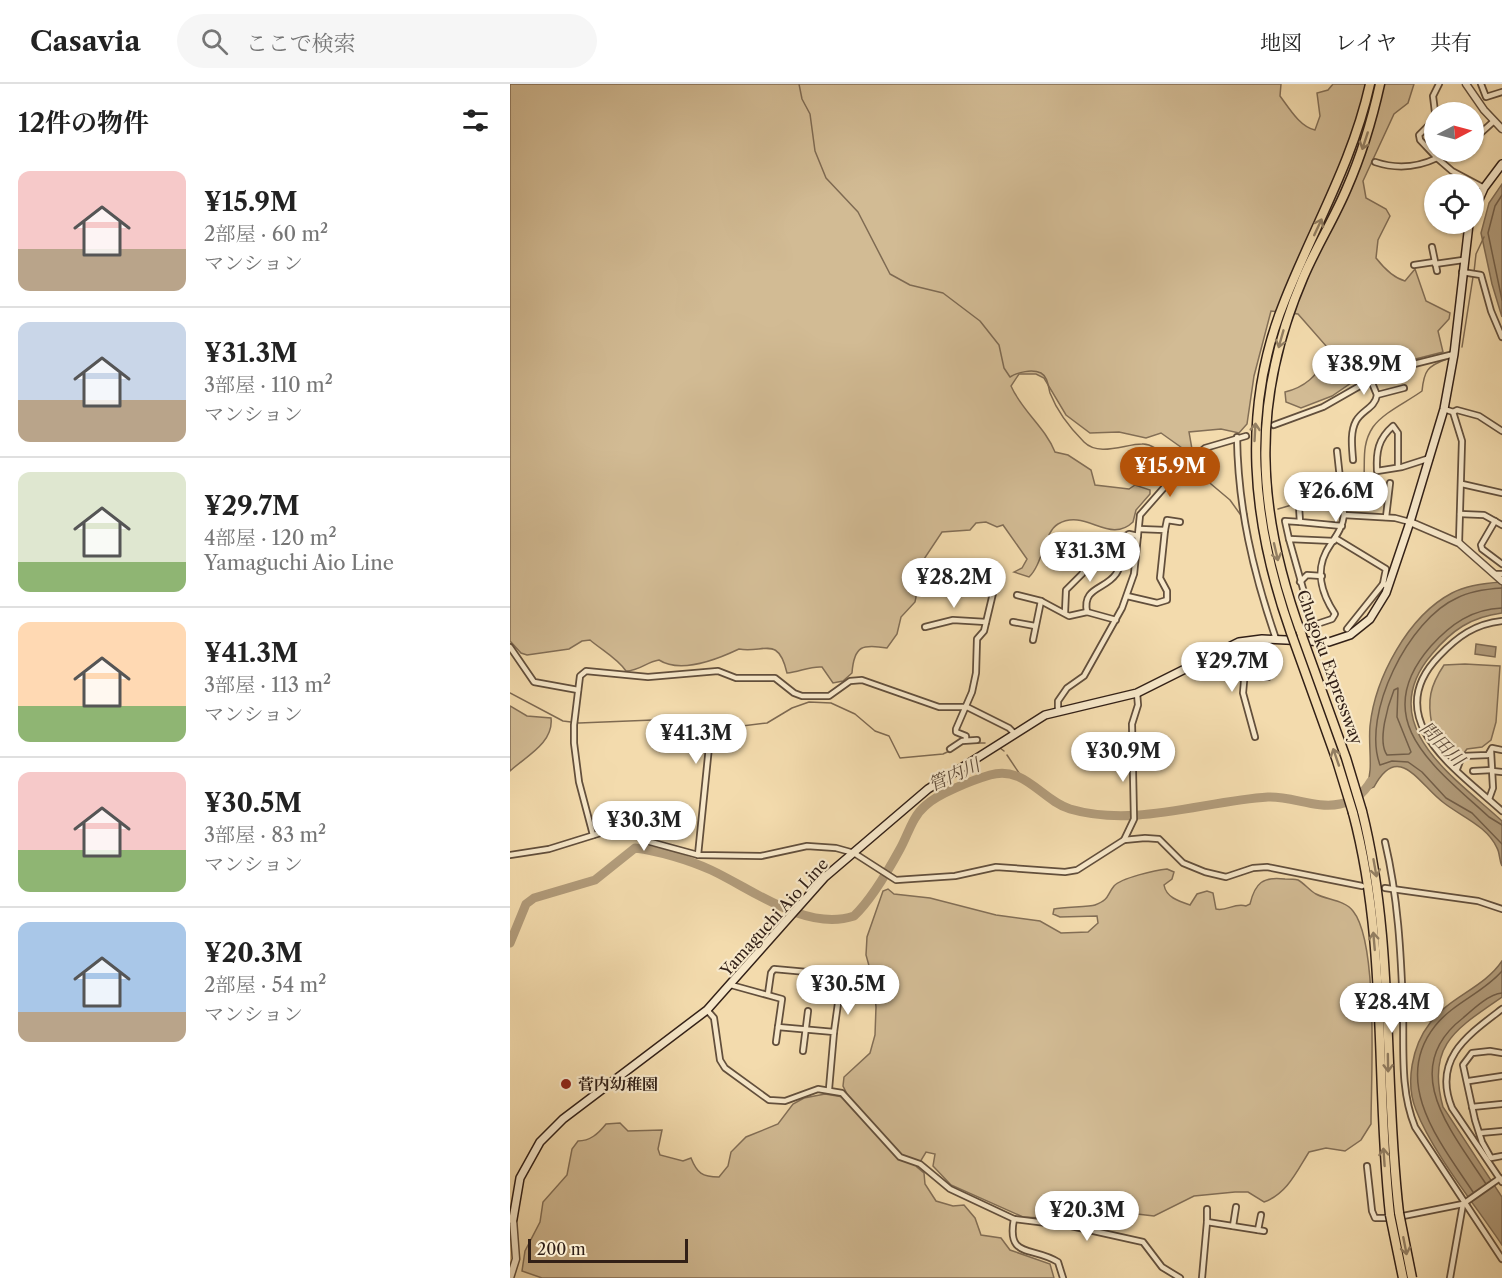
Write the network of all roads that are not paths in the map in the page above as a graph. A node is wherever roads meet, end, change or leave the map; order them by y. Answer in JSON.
{"nodes":[{"id":1,"x":1370,"y":84,"type":"edge"},
{"id":2,"x":1380,"y":84,"type":"edge"},
{"id":3,"x":1439,"y":84,"type":"edge"},
{"id":4,"x":1466,"y":84,"type":"edge"},
{"id":5,"x":1481,"y":84,"type":"edge"},
{"id":6,"x":1502,"y":92,"type":"edge"},
{"id":7,"x":1434,"y":102,"type":"edge"},
{"id":8,"x":1494,"y":121,"type":"junction"},
{"id":9,"x":1502,"y":129,"type":"edge"},
{"id":10,"x":1424,"y":130,"type":"edge"},
{"id":11,"x":1484,"y":130,"type":"edge"},
{"id":12,"x":1424,"y":144,"type":"edge"},
{"id":13,"x":1375,"y":162,"type":"dead end"},
{"id":14,"x":1426,"y":162,"type":"edge"},
{"id":15,"x":1442,"y":162,"type":"edge"},
{"id":16,"x":1502,"y":164,"type":"edge"},
{"id":17,"x":1458,"y":174,"type":"edge"},
{"id":18,"x":1484,"y":188,"type":"edge"},
{"id":19,"x":1467,"y":234,"type":"edge"},
{"id":20,"x":1432,"y":247,"type":"dead end"},
{"id":21,"x":1463,"y":260,"type":"junction"},
{"id":22,"x":1434,"y":263,"type":"junction"},
{"id":23,"x":1414,"y":265,"type":"dead end"},
{"id":24,"x":1437,"y":272,"type":"dead end"},
{"id":25,"x":1462,"y":272,"type":"junction"},
{"id":26,"x":1502,"y":338,"type":"edge"},
{"id":27,"x":1454,"y":354,"type":"junction"},
{"id":28,"x":1370,"y":378,"type":"junction"},
{"id":29,"x":1404,"y":388,"type":"dead end"},
{"id":30,"x":1377,"y":395,"type":"junction"},
{"id":31,"x":1444,"y":409,"type":"junction"},
{"id":32,"x":1453,"y":412,"type":"junction"},
{"id":33,"x":1274,"y":425,"type":"dead end"},
{"id":34,"x":1502,"y":431,"type":"edge"},
{"id":35,"x":1246,"y":436,"type":"dead end"},
{"id":36,"x":1237,"y":437,"type":"junction"},
{"id":37,"x":1337,"y":451,"type":"dead end"},
{"id":38,"x":1430,"y":458,"type":"junction"},
{"id":39,"x":1353,"y":460,"type":"dead end"},
{"id":40,"x":1398,"y":467,"type":"junction"},
{"id":41,"x":1390,"y":483,"type":"dead end"},
{"id":42,"x":1462,"y":484,"type":"junction"},
{"id":43,"x":1343,"y":490,"type":"junction"},
{"id":44,"x":1502,"y":493,"type":"edge"},
{"id":45,"x":1460,"y":514,"type":"junction"},
{"id":46,"x":1344,"y":515,"type":"junction"},
{"id":47,"x":1386,"y":518,"type":"junction"},
{"id":48,"x":1495,"y":521,"type":"junction"},
{"id":49,"x":1180,"y":522,"type":"dead end"},
{"id":50,"x":1300,"y":522,"type":"junction"},
{"id":51,"x":1410,"y":522,"type":"junction"},
{"id":52,"x":1502,"y":525,"type":"edge"},
{"id":53,"x":1342,"y":526,"type":"junction"},
{"id":54,"x":1139,"y":529,"type":"junction"},
{"id":55,"x":1165,"y":530,"type":"junction"},
{"id":56,"x":1138,"y":536,"type":"junction"},
{"id":57,"x":1288,"y":539,"type":"junction"},
{"id":58,"x":1334,"y":540,"type":"junction"},
{"id":59,"x":1459,"y":543,"type":"junction"},
{"id":60,"x":1098,"y":547,"type":"dead end"},
{"id":61,"x":1502,"y":564,"type":"edge"},
{"id":62,"x":1322,"y":576,"type":"junction"},
{"id":63,"x":1499,"y":577,"type":"edge"},
{"id":64,"x":1300,"y":582,"type":"junction"},
{"id":65,"x":1386,"y":585,"type":"junction"},
{"id":66,"x":994,"y":589,"type":"dead end"},
{"id":67,"x":1017,"y":595,"type":"dead end"},
{"id":68,"x":1127,"y":596,"type":"junction"},
{"id":69,"x":1041,"y":601,"type":"junction"},
{"id":70,"x":1065,"y":612,"type":"junction"},
{"id":71,"x":1087,"y":612,"type":"junction"},
{"id":72,"x":1116,"y":620,"type":"junction"},
{"id":73,"x":1502,"y":621,"type":"edge"},
{"id":74,"x":986,"y":622,"type":"junction"},
{"id":75,"x":1013,"y":622,"type":"dead end"},
{"id":76,"x":1314,"y":625,"type":"junction"},
{"id":77,"x":1035,"y":626,"type":"junction"},
{"id":78,"x":925,"y":627,"type":"dead end"},
{"id":79,"x":1347,"y":629,"type":"dead end"},
{"id":80,"x":1276,"y":639,"type":"junction"},
{"id":81,"x":1033,"y":640,"type":"dead end"},
{"id":82,"x":1239,"y":642,"type":"junction"},
{"id":83,"x":1318,"y":642,"type":"junction"},
{"id":84,"x":510,"y":647,"type":"edge"},
{"id":85,"x":1244,"y":677,"type":"junction"},
{"id":86,"x":1268,"y":677,"type":"dead end"},
{"id":87,"x":578,"y":690,"type":"junction"},
{"id":88,"x":1137,"y":693,"type":"junction"},
{"id":89,"x":967,"y":707,"type":"junction"},
{"id":90,"x":1058,"y":711,"type":"junction"},
{"id":91,"x":711,"y":727,"type":"dead end"},
{"id":92,"x":1014,"y":733,"type":"junction"},
{"id":93,"x":1255,"y":737,"type":"dead end"},
{"id":94,"x":966,"y":740,"type":"junction"},
{"id":95,"x":977,"y":740,"type":"dead end"},
{"id":96,"x":950,"y":749,"type":"dead end"},
{"id":97,"x":1502,"y":750,"type":"edge"},
{"id":98,"x":1491,"y":751,"type":"dead end"},
{"id":99,"x":1133,"y":754,"type":"junction"},
{"id":100,"x":1148,"y":754,"type":"dead end"},
{"id":101,"x":1457,"y":769,"type":"junction"},
{"id":102,"x":1492,"y":770,"type":"junction"},
{"id":103,"x":1473,"y":771,"type":"dead end"},
{"id":104,"x":1502,"y":772,"type":"edge"},
{"id":105,"x":1493,"y":788,"type":"junction"},
{"id":106,"x":1502,"y":789,"type":"edge"},
{"id":107,"x":1489,"y":799,"type":"junction"},
{"id":108,"x":1502,"y":811,"type":"edge"},
{"id":109,"x":593,"y":835,"type":"junction"},
{"id":110,"x":1124,"y":840,"type":"junction"},
{"id":111,"x":1385,"y":842,"type":"dead end"},
{"id":112,"x":854,"y":853,"type":"junction"},
{"id":113,"x":510,"y":855,"type":"edge"},
{"id":114,"x":698,"y":855,"type":"junction"},
{"id":115,"x":1362,"y":886,"type":"dead end"},
{"id":116,"x":1385,"y":888,"type":"dead end"},
{"id":117,"x":1394,"y":888,"type":"junction"},
{"id":118,"x":1502,"y":909,"type":"edge"},
{"id":119,"x":818,"y":973,"type":"dead end"},
{"id":120,"x":731,"y":985,"type":"junction"},
{"id":121,"x":768,"y":994,"type":"junction"},
{"id":122,"x":839,"y":996,"type":"dead end"},
{"id":123,"x":1502,"y":1009,"type":"edge"},
{"id":124,"x":707,"y":1010,"type":"junction"},
{"id":125,"x":808,"y":1011,"type":"dead end"},
{"id":126,"x":778,"y":1027,"type":"junction"},
{"id":127,"x":806,"y":1030,"type":"junction"},
{"id":128,"x":834,"y":1032,"type":"junction"},
{"id":129,"x":776,"y":1042,"type":"dead end"},
{"id":130,"x":803,"y":1051,"type":"dead end"},
{"id":131,"x":1502,"y":1053,"type":"edge"},
{"id":132,"x":1502,"y":1077,"type":"edge"},
{"id":133,"x":1469,"y":1081,"type":"junction"},
{"id":134,"x":829,"y":1089,"type":"junction"},
{"id":135,"x":1502,"y":1104,"type":"edge"},
{"id":136,"x":1472,"y":1107,"type":"junction"},
{"id":137,"x":1502,"y":1131,"type":"edge"},
{"id":138,"x":1480,"y":1133,"type":"junction"},
{"id":139,"x":1502,"y":1156,"type":"edge"},
{"id":140,"x":1367,"y":1166,"type":"dead end"},
{"id":141,"x":1500,"y":1179,"type":"edge"},
{"id":142,"x":1464,"y":1203,"type":"junction"},
{"id":143,"x":1236,"y":1207,"type":"dead end"},
{"id":144,"x":1207,"y":1209,"type":"dead end"},
{"id":145,"x":1394,"y":1214,"type":"junction"},
{"id":146,"x":1261,"y":1215,"type":"dead end"},
{"id":147,"x":511,"y":1219,"type":"edge"},
{"id":148,"x":1014,"y":1219,"type":"junction"},
{"id":149,"x":1207,"y":1222,"type":"junction"},
{"id":150,"x":1233,"y":1226,"type":"junction"},
{"id":151,"x":1502,"y":1258,"type":"edge"},
{"id":152,"x":510,"y":1278,"type":"edge"},
{"id":153,"x":1063,"y":1278,"type":"edge"},
{"id":154,"x":1180,"y":1278,"type":"edge"},
{"id":155,"x":1202,"y":1278,"type":"edge"},
{"id":156,"x":1403,"y":1278,"type":"edge"},
{"id":157,"x":1412,"y":1278,"type":"edge"},
{"id":158,"x":1450,"y":1278,"type":"edge"}],
"edges":[{"from":145,"to":1,"type":"highway","name":"Chugoku Expressway","one_way":true,"bridge":true},
{"from":2,"to":145,"type":"highway","name":"Chugoku Expressway","one_way":true,"bridge":true},
{"from":3,"to":7,"type":"street"},
{"from":4,"to":8,"type":"street"},
{"from":5,"to":6,"type":"street"},
{"from":8,"to":9,"type":"street"},
{"from":8,"to":11,"type":"street"},
{"from":10,"to":12,"type":"street"},
{"from":13,"to":14,"type":"street"},
{"from":15,"to":17,"type":"street"},
{"from":16,"to":18,"type":"main road"},
{"from":19,"to":21,"type":"main road","name":"Yamaguchi Aio Line"},
{"from":20,"to":22,"type":"street"},
{"from":21,"to":22,"type":"street"},
{"from":21,"to":25,"type":"main road","name":"Yamaguchi Aio Line"},
{"from":22,"to":23,"type":"street"},
{"from":22,"to":24,"type":"street"},
{"from":25,"to":26,"type":"street"},
{"from":25,"to":27,"type":"main road","name":"Yamaguchi Aio Line"},
{"from":27,"to":28,"type":"street"},
{"from":27,"to":31,"type":"main road","name":"Yamaguchi Aio Line"},
{"from":28,"to":30,"type":"street"},
{"from":28,"to":33,"type":"street"},
{"from":29,"to":30,"type":"street"},
{"from":30,"to":39,"type":"street"},
{"from":31,"to":32,"type":"street"},
{"from":31,"to":38,"type":"main road","name":"Yamaguchi Aio Line"},
{"from":32,"to":34,"type":"street"},
{"from":32,"to":42,"type":"street"},
{"from":35,"to":36,"type":"street"},
{"from":36,"to":54,"type":"street"},
{"from":36,"to":80,"type":"street"},
{"from":37,"to":43,"type":"street"},
{"from":38,"to":40,"type":"street"},
{"from":38,"to":51,"type":"main road","name":"Yamaguchi Aio Line"},
{"from":40,"to":40,"type":"street"},
{"from":41,"to":47,"type":"street"},
{"from":42,"to":44,"type":"street"},
{"from":42,"to":45,"type":"street"},
{"from":43,"to":46,"type":"street"},
{"from":43,"to":50,"type":"street"},
{"from":45,"to":48,"type":"street"},
{"from":45,"to":59,"type":"street"},
{"from":46,"to":47,"type":"street"},
{"from":46,"to":53,"type":"street"},
{"from":47,"to":51,"type":"street"},
{"from":48,"to":52,"type":"street"},
{"from":48,"to":61,"type":"street"},
{"from":49,"to":55,"type":"street"},
{"from":50,"to":53,"type":"street"},
{"from":50,"to":57,"type":"street"},
{"from":51,"to":59,"type":"street"},
{"from":51,"to":65,"type":"main road","name":"Yamaguchi Aio Line"},
{"from":53,"to":58,"type":"street"},
{"from":54,"to":55,"type":"street"},
{"from":54,"to":56,"type":"street"},
{"from":55,"to":68,"type":"street"},
{"from":56,"to":68,"type":"street"},
{"from":56,"to":71,"type":"street"},
{"from":57,"to":58,"type":"street"},
{"from":57,"to":64,"type":"street"},
{"from":58,"to":62,"type":"street"},
{"from":58,"to":65,"type":"street"},
{"from":59,"to":63,"type":"street"},
{"from":60,"to":70,"type":"street"},
{"from":62,"to":64,"type":"street"},
{"from":62,"to":76,"type":"street"},
{"from":64,"to":76,"type":"street"},
{"from":65,"to":79,"type":"street"},
{"from":65,"to":83,"type":"main road","name":"Yamaguchi Aio Line"},
{"from":66,"to":74,"type":"street"},
{"from":67,"to":69,"type":"street"},
{"from":68,"to":72,"type":"street"},
{"from":69,"to":70,"type":"street"},
{"from":69,"to":77,"type":"street"},
{"from":70,"to":71,"type":"street"},
{"from":71,"to":72,"type":"street"},
{"from":72,"to":90,"type":"street"},
{"from":73,"to":101,"type":"street"},
{"from":74,"to":78,"type":"street"},
{"from":74,"to":89,"type":"street"},
{"from":75,"to":77,"type":"street"},
{"from":76,"to":83,"type":"street"},
{"from":77,"to":81,"type":"street"},
{"from":80,"to":82,"type":"main road","name":"Yamaguchi Aio Line"},
{"from":80,"to":83,"type":"main road","name":"Yamaguchi Aio Line"},
{"from":82,"to":85,"type":"street"},
{"from":82,"to":88,"type":"main road","name":"Yamaguchi Aio Line"},
{"from":84,"to":87,"type":"street"},
{"from":85,"to":86,"type":"street"},
{"from":85,"to":93,"type":"street"},
{"from":87,"to":89,"type":"street"},
{"from":87,"to":109,"type":"street"},
{"from":88,"to":90,"type":"main road","name":"Yamaguchi Aio Line"},
{"from":88,"to":99,"type":"street"},
{"from":89,"to":92,"type":"street"},
{"from":89,"to":94,"type":"street"},
{"from":90,"to":92,"type":"main road","name":"Yamaguchi Aio Line"},
{"from":91,"to":114,"type":"street"},
{"from":92,"to":112,"type":"main road","name":"Yamaguchi Aio Line"},
{"from":94,"to":95,"type":"street"},
{"from":94,"to":96,"type":"street"},
{"from":97,"to":101,"type":"street"},
{"from":98,"to":102,"type":"street"},
{"from":99,"to":100,"type":"street"},
{"from":99,"to":110,"type":"street"},
{"from":101,"to":107,"type":"street"},
{"from":102,"to":103,"type":"street"},
{"from":102,"to":104,"type":"street"},
{"from":102,"to":105,"type":"street"},
{"from":105,"to":106,"type":"street"},
{"from":105,"to":107,"type":"street"},
{"from":107,"to":108,"type":"street"},
{"from":109,"to":113,"type":"street"},
{"from":109,"to":114,"type":"street"},
{"from":110,"to":112,"type":"street"},
{"from":110,"to":115,"type":"street"},
{"from":111,"to":117,"type":"street"},
{"from":112,"to":114,"type":"street"},
{"from":112,"to":120,"type":"main road","name":"Yamaguchi Aio Line"},
{"from":116,"to":117,"type":"street"},
{"from":117,"to":118,"type":"street"},
{"from":117,"to":142,"type":"street"},
{"from":119,"to":121,"type":"street"},
{"from":120,"to":121,"type":"street"},
{"from":120,"to":124,"type":"main road","name":"Yamaguchi Aio Line"},
{"from":121,"to":126,"type":"street"},
{"from":122,"to":128,"type":"street"},
{"from":123,"to":141,"type":"street"},
{"from":124,"to":134,"type":"street"},
{"from":124,"to":147,"type":"main road","name":"Yamaguchi Aio Line"},
{"from":125,"to":127,"type":"street"},
{"from":126,"to":127,"type":"street"},
{"from":126,"to":129,"type":"street"},
{"from":127,"to":128,"type":"street"},
{"from":127,"to":130,"type":"street"},
{"from":128,"to":134,"type":"street"},
{"from":131,"to":133,"type":"street"},
{"from":132,"to":133,"type":"street"},
{"from":133,"to":136,"type":"street"},
{"from":134,"to":148,"type":"street"},
{"from":135,"to":136,"type":"street"},
{"from":136,"to":138,"type":"street"},
{"from":137,"to":138,"type":"street"},
{"from":138,"to":139,"type":"street"},
{"from":140,"to":142,"type":"street"},
{"from":141,"to":142,"type":"street"},
{"from":142,"to":151,"type":"street"},
{"from":142,"to":158,"type":"street"},
{"from":143,"to":150,"type":"street"},
{"from":144,"to":149,"type":"street"},
{"from":145,"to":156,"type":"highway","name":"Chugoku Expressway","bridge":true},
{"from":145,"to":157,"type":"highway","name":"Chugoku Expressway","one_way":true,"bridge":true},
{"from":146,"to":150,"type":"street"},
{"from":147,"to":152,"type":"street"},
{"from":148,"to":153,"type":"street"},
{"from":148,"to":154,"type":"street"},
{"from":149,"to":150,"type":"street"},
{"from":149,"to":155,"type":"street"}]}
